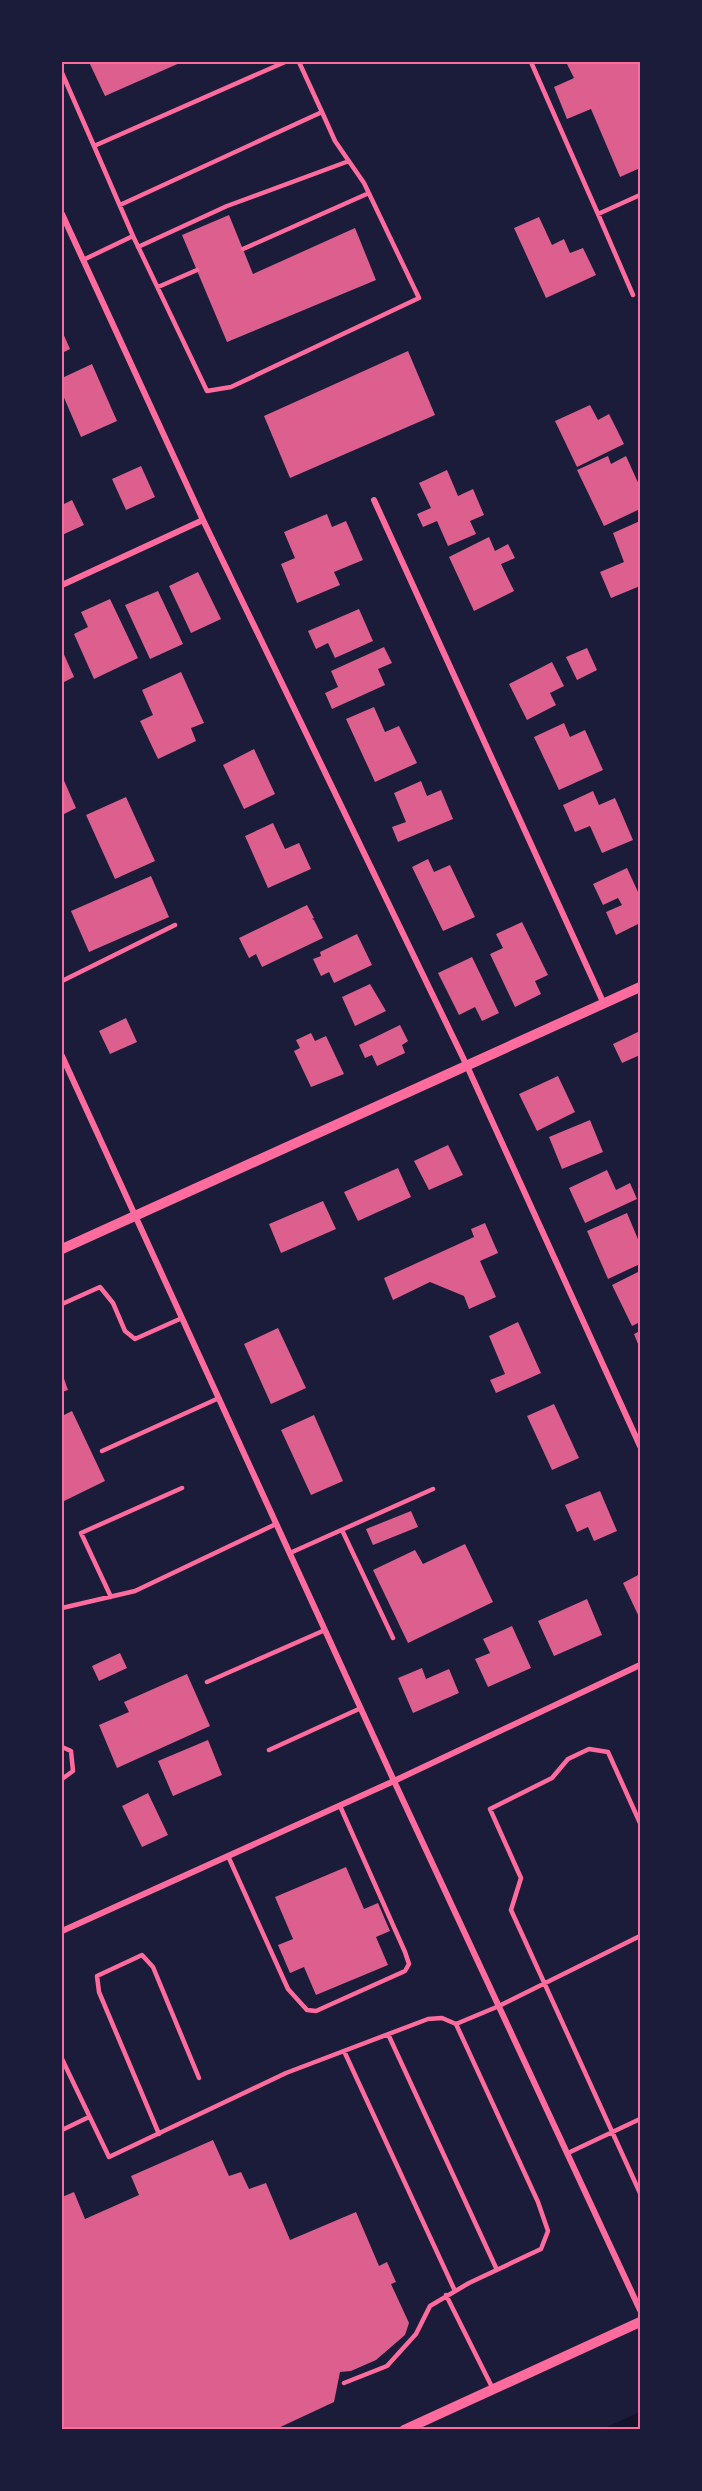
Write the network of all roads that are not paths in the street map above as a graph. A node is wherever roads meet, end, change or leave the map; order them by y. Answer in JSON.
{"nodes":[{"id":1,"x":285,"y":62,"type":"edge"},
{"id":2,"x":299,"y":62,"type":"edge"},
{"id":3,"x":531,"y":62,"type":"edge"},
{"id":4,"x":62,"y":73,"type":"edge"},
{"id":5,"x":322,"y":112,"type":"junction"},
{"id":6,"x":94,"y":146,"type":"junction"},
{"id":7,"x":349,"y":161,"type":"junction"},
{"id":8,"x":369,"y":193,"type":"junction"},
{"id":9,"x":640,"y":195,"type":"edge"},
{"id":10,"x":120,"y":205,"type":"junction"},
{"id":11,"x":62,"y":214,"type":"edge"},
{"id":12,"x":598,"y":214,"type":"junction"},
{"id":13,"x":133,"y":236,"type":"junction"},
{"id":14,"x":138,"y":247,"type":"junction"},
{"id":15,"x":243,"y":249,"type":"dead end"},
{"id":16,"x":83,"y":260,"type":"junction"},
{"id":17,"x":197,"y":270,"type":"dead end"},
{"id":18,"x":158,"y":287,"type":"junction"},
{"id":19,"x":633,"y":295,"type":"dead end"},
{"id":20,"x":374,"y":500,"type":"dead end"},
{"id":21,"x":203,"y":520,"type":"junction"},
{"id":22,"x":62,"y":585,"type":"edge"},
{"id":23,"x":175,"y":925,"type":"dead end"},
{"id":24,"x":62,"y":981,"type":"edge"},
{"id":25,"x":640,"y":987,"type":"edge"},
{"id":26,"x":604,"y":1004,"type":"junction"},
{"id":27,"x":62,"y":1056,"type":"edge"},
{"id":28,"x":467,"y":1066,"type":"junction"},
{"id":29,"x":135,"y":1215,"type":"junction"},
{"id":30,"x":62,"y":1249,"type":"edge"},
{"id":31,"x":62,"y":1304,"type":"edge"},
{"id":32,"x":182,"y":1318,"type":"junction"},
{"id":33,"x":219,"y":1398,"type":"junction"},
{"id":34,"x":640,"y":1446,"type":"edge"},
{"id":35,"x":102,"y":1451,"type":"dead end"},
{"id":36,"x":182,"y":1488,"type":"dead end"},
{"id":37,"x":433,"y":1489,"type":"dead end"},
{"id":38,"x":276,"y":1524,"type":"junction"},
{"id":39,"x":342,"y":1530,"type":"junction"},
{"id":40,"x":290,"y":1553,"type":"junction"},
{"id":41,"x":111,"y":1597,"type":"junction"},
{"id":42,"x":62,"y":1608,"type":"edge"},
{"id":43,"x":325,"y":1630,"type":"junction"},
{"id":44,"x":393,"y":1638,"type":"dead end"},
{"id":45,"x":640,"y":1665,"type":"edge"},
{"id":46,"x":207,"y":1682,"type":"dead end"},
{"id":47,"x":361,"y":1708,"type":"junction"},
{"id":48,"x":62,"y":1747,"type":"edge"},
{"id":49,"x":268,"y":1750,"type":"dead end"},
{"id":50,"x":62,"y":1779,"type":"edge"},
{"id":51,"x":394,"y":1781,"type":"junction"},
{"id":52,"x":340,"y":1806,"type":"junction"},
{"id":53,"x":640,"y":1823,"type":"edge"},
{"id":54,"x":228,"y":1856,"type":"junction"},
{"id":55,"x":62,"y":1931,"type":"edge"},
{"id":56,"x":640,"y":1936,"type":"edge"},
{"id":57,"x":545,"y":1983,"type":"junction"},
{"id":58,"x":499,"y":2006,"type":"junction"},
{"id":59,"x":456,"y":2024,"type":"junction"},
{"id":60,"x":388,"y":2034,"type":"junction"},
{"id":61,"x":344,"y":2051,"type":"junction"},
{"id":62,"x":62,"y":2059,"type":"edge"},
{"id":63,"x":199,"y":2078,"type":"dead end"},
{"id":64,"x":89,"y":2117,"type":"junction"},
{"id":65,"x":640,"y":2119,"type":"edge"},
{"id":66,"x":62,"y":2130,"type":"edge"},
{"id":67,"x":613,"y":2133,"type":"junction"},
{"id":68,"x":159,"y":2134,"type":"junction"},
{"id":69,"x":568,"y":2153,"type":"junction"},
{"id":70,"x":639,"y":2186,"type":"edge"},
{"id":71,"x":640,"y":2193,"type":"edge"},
{"id":72,"x":497,"y":2270,"type":"junction"},
{"id":73,"x":455,"y":2291,"type":"junction"},
{"id":74,"x":446,"y":2295,"type":"junction"},
{"id":75,"x":640,"y":2310,"type":"edge"},
{"id":76,"x":640,"y":2322,"type":"edge"},
{"id":77,"x":344,"y":2383,"type":"dead end"},
{"id":78,"x":493,"y":2389,"type":"junction"},
{"id":79,"x":404,"y":2430,"type":"edge"}],
"edges":[{"from":1,"to":6,"type":"lane"},
{"from":2,"to":5,"type":"lane"},
{"from":3,"to":12,"type":"lane"},
{"from":4,"to":6,"type":"lane"},
{"from":5,"to":7,"type":"lane"},
{"from":5,"to":10,"type":"lane"},
{"from":6,"to":10,"type":"lane"},
{"from":7,"to":8,"type":"lane"},
{"from":7,"to":14,"type":"lane"},
{"from":8,"to":15,"type":"lane"},
{"from":8,"to":18,"type":"lane"},
{"from":9,"to":12,"type":"lane"},
{"from":10,"to":13,"type":"lane"},
{"from":11,"to":16,"type":"street"},
{"from":12,"to":19,"type":"lane"},
{"from":13,"to":14,"type":"lane"},
{"from":13,"to":16,"type":"lane"},
{"from":14,"to":18,"type":"lane"},
{"from":16,"to":21,"type":"street"},
{"from":17,"to":18,"type":"lane"},
{"from":20,"to":26,"type":"street"},
{"from":21,"to":22,"type":"street"},
{"from":21,"to":28,"type":"street"},
{"from":23,"to":24,"type":"lane"},
{"from":25,"to":26,"type":"street"},
{"from":26,"to":28,"type":"street"},
{"from":27,"to":29,"type":"street"},
{"from":28,"to":29,"type":"street"},
{"from":28,"to":34,"type":"street"},
{"from":29,"to":30,"type":"street"},
{"from":29,"to":32,"type":"street"},
{"from":31,"to":32,"type":"lane"},
{"from":32,"to":33,"type":"street"},
{"from":33,"to":35,"type":"lane"},
{"from":33,"to":38,"type":"street"},
{"from":36,"to":41,"type":"lane"},
{"from":37,"to":39,"type":"lane"},
{"from":38,"to":40,"type":"street"},
{"from":38,"to":41,"type":"lane"},
{"from":39,"to":40,"type":"lane"},
{"from":39,"to":44,"type":"lane"},
{"from":40,"to":43,"type":"street"},
{"from":41,"to":42,"type":"lane"},
{"from":43,"to":46,"type":"lane"},
{"from":43,"to":47,"type":"street"},
{"from":45,"to":51,"type":"street"},
{"from":47,"to":49,"type":"lane"},
{"from":47,"to":51,"type":"street"},
{"from":48,"to":50,"type":"lane"},
{"from":51,"to":52,"type":"street"},
{"from":51,"to":58,"type":"street"},
{"from":52,"to":54,"type":"street"},
{"from":52,"to":54,"type":"lane"},
{"from":53,"to":57,"type":"lane"},
{"from":54,"to":55,"type":"street"},
{"from":56,"to":57,"type":"lane"},
{"from":57,"to":58,"type":"lane"},
{"from":57,"to":67,"type":"lane"},
{"from":58,"to":59,"type":"lane"},
{"from":58,"to":69,"type":"street"},
{"from":59,"to":60,"type":"lane"},
{"from":59,"to":72,"type":"lane"},
{"from":60,"to":61,"type":"lane"},
{"from":60,"to":72,"type":"lane"},
{"from":61,"to":68,"type":"lane"},
{"from":61,"to":73,"type":"lane"},
{"from":62,"to":64,"type":"lane"},
{"from":63,"to":68,"type":"lane"},
{"from":64,"to":66,"type":"lane"},
{"from":64,"to":68,"type":"lane"},
{"from":65,"to":67,"type":"lane"},
{"from":67,"to":69,"type":"lane"},
{"from":67,"to":70,"type":"lane"},
{"from":69,"to":75,"type":"street"},
{"from":70,"to":71,"type":"lane"},
{"from":72,"to":73,"type":"lane"},
{"from":73,"to":74,"type":"lane"},
{"from":74,"to":77,"type":"lane"},
{"from":74,"to":78,"type":"lane"},
{"from":76,"to":78,"type":"street"},
{"from":78,"to":79,"type":"street"}]}
